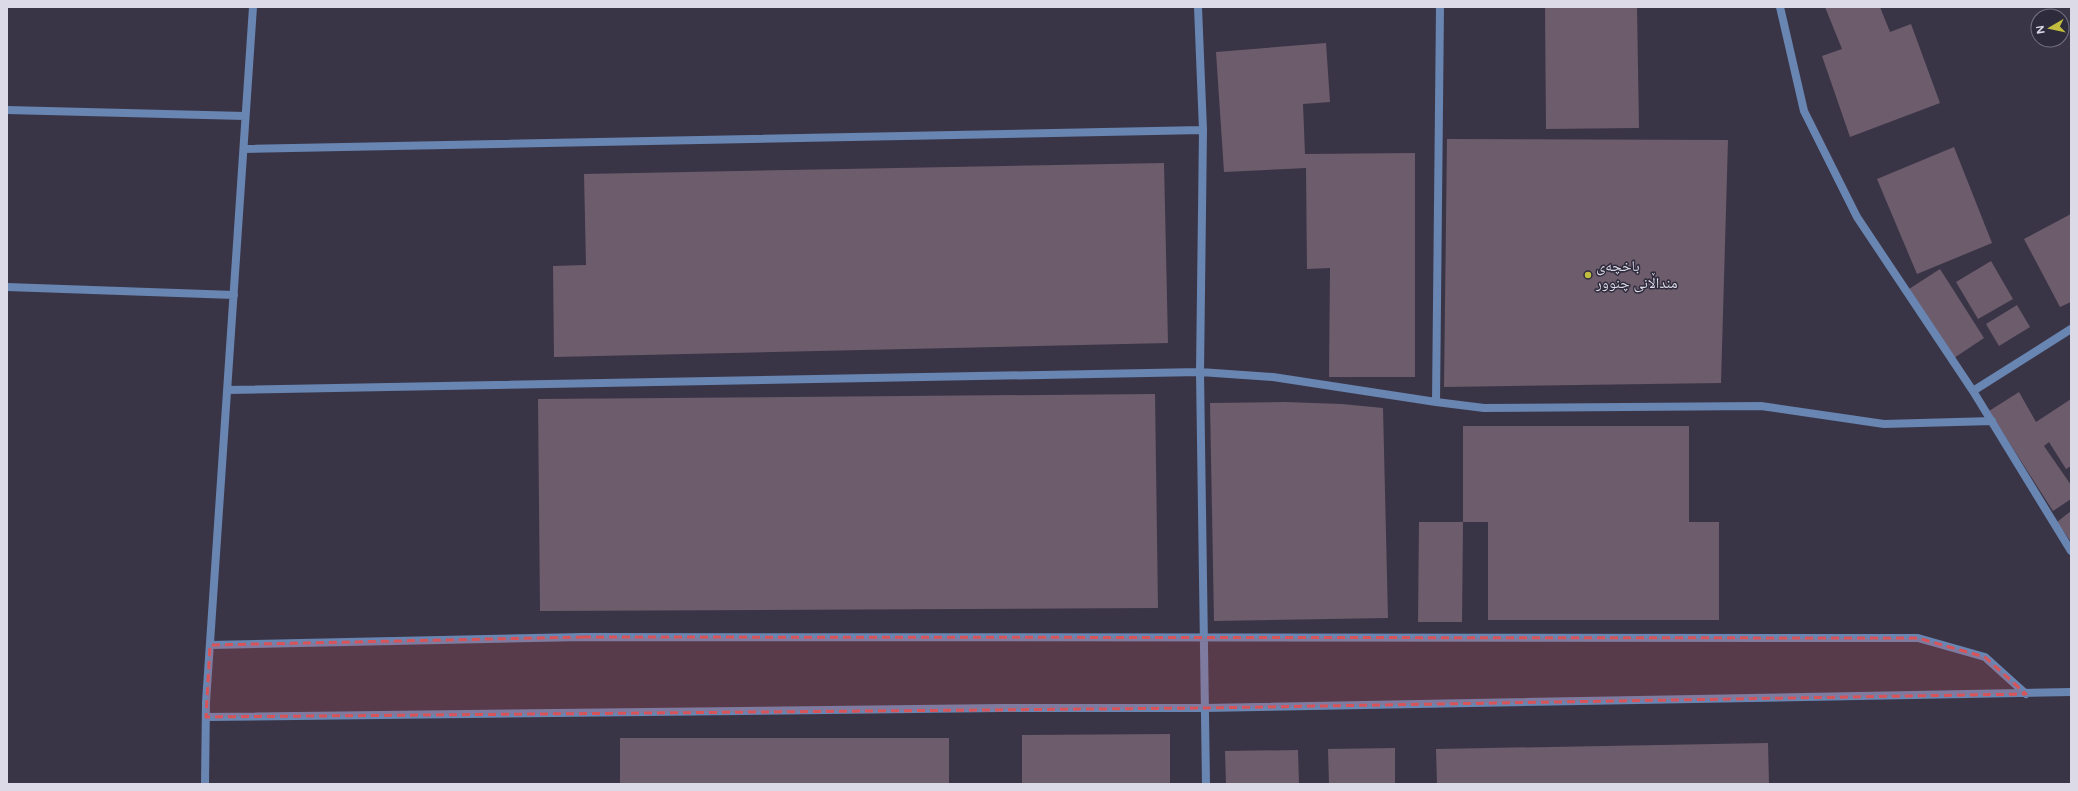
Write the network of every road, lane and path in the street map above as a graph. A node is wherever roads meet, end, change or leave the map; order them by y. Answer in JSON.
{"nodes":[{"id":1,"x":253,"y":7,"type":"edge"},
{"id":2,"x":1198,"y":7,"type":"edge"},
{"id":3,"x":1440,"y":7,"type":"edge"},
{"id":4,"x":1780,"y":7,"type":"edge"},
{"id":5,"x":7,"y":110,"type":"edge"},
{"id":6,"x":244,"y":116,"type":"junction"},
{"id":7,"x":1203,"y":130,"type":"junction"},
{"id":8,"x":244,"y":149,"type":"junction"},
{"id":9,"x":7,"y":287,"type":"edge"},
{"id":10,"x":234,"y":295,"type":"junction"},
{"id":11,"x":2071,"y":329,"type":"edge"},
{"id":12,"x":1200,"y":372,"type":"junction"},
{"id":13,"x":227,"y":390,"type":"junction"},
{"id":14,"x":1973,"y":391,"type":"junction"},
{"id":15,"x":1436,"y":402,"type":"junction"},
{"id":16,"x":1992,"y":421,"type":"junction"},
{"id":17,"x":2071,"y":551,"type":"edge"},
{"id":18,"x":1204,"y":636,"type":"junction"},
{"id":19,"x":210,"y":645,"type":"junction"},
{"id":20,"x":2069,"y":691,"type":"edge"},
{"id":21,"x":2026,"y":694,"type":"junction"},
{"id":22,"x":1205,"y":708,"type":"junction"},
{"id":23,"x":206,"y":717,"type":"junction"},
{"id":24,"x":205,"y":784,"type":"edge"},
{"id":25,"x":1206,"y":784,"type":"edge"}],
"edges":[{"from":1,"to":6,"type":"street"},
{"from":2,"to":7,"type":"street"},
{"from":3,"to":15,"type":"street"},
{"from":4,"to":14,"type":"street"},
{"from":5,"to":6,"type":"street"},
{"from":6,"to":8,"type":"street"},
{"from":7,"to":8,"type":"street"},
{"from":7,"to":12,"type":"street"},
{"from":8,"to":10,"type":"street"},
{"from":9,"to":10,"type":"street"},
{"from":10,"to":13,"type":"street"},
{"from":11,"to":14,"type":"street"},
{"from":12,"to":13,"type":"street"},
{"from":12,"to":15,"type":"street"},
{"from":12,"to":18,"type":"street"},
{"from":13,"to":19,"type":"street"},
{"from":14,"to":16,"type":"street"},
{"from":15,"to":16,"type":"street"},
{"from":16,"to":17,"type":"street"},
{"from":18,"to":19,"type":"street"},
{"from":18,"to":21,"type":"street"},
{"from":18,"to":22,"type":"street"},
{"from":19,"to":23,"type":"street"},
{"from":20,"to":21,"type":"street"},
{"from":21,"to":22,"type":"street"},
{"from":22,"to":23,"type":"street"},
{"from":22,"to":25,"type":"street"},
{"from":23,"to":24,"type":"street"}]}
